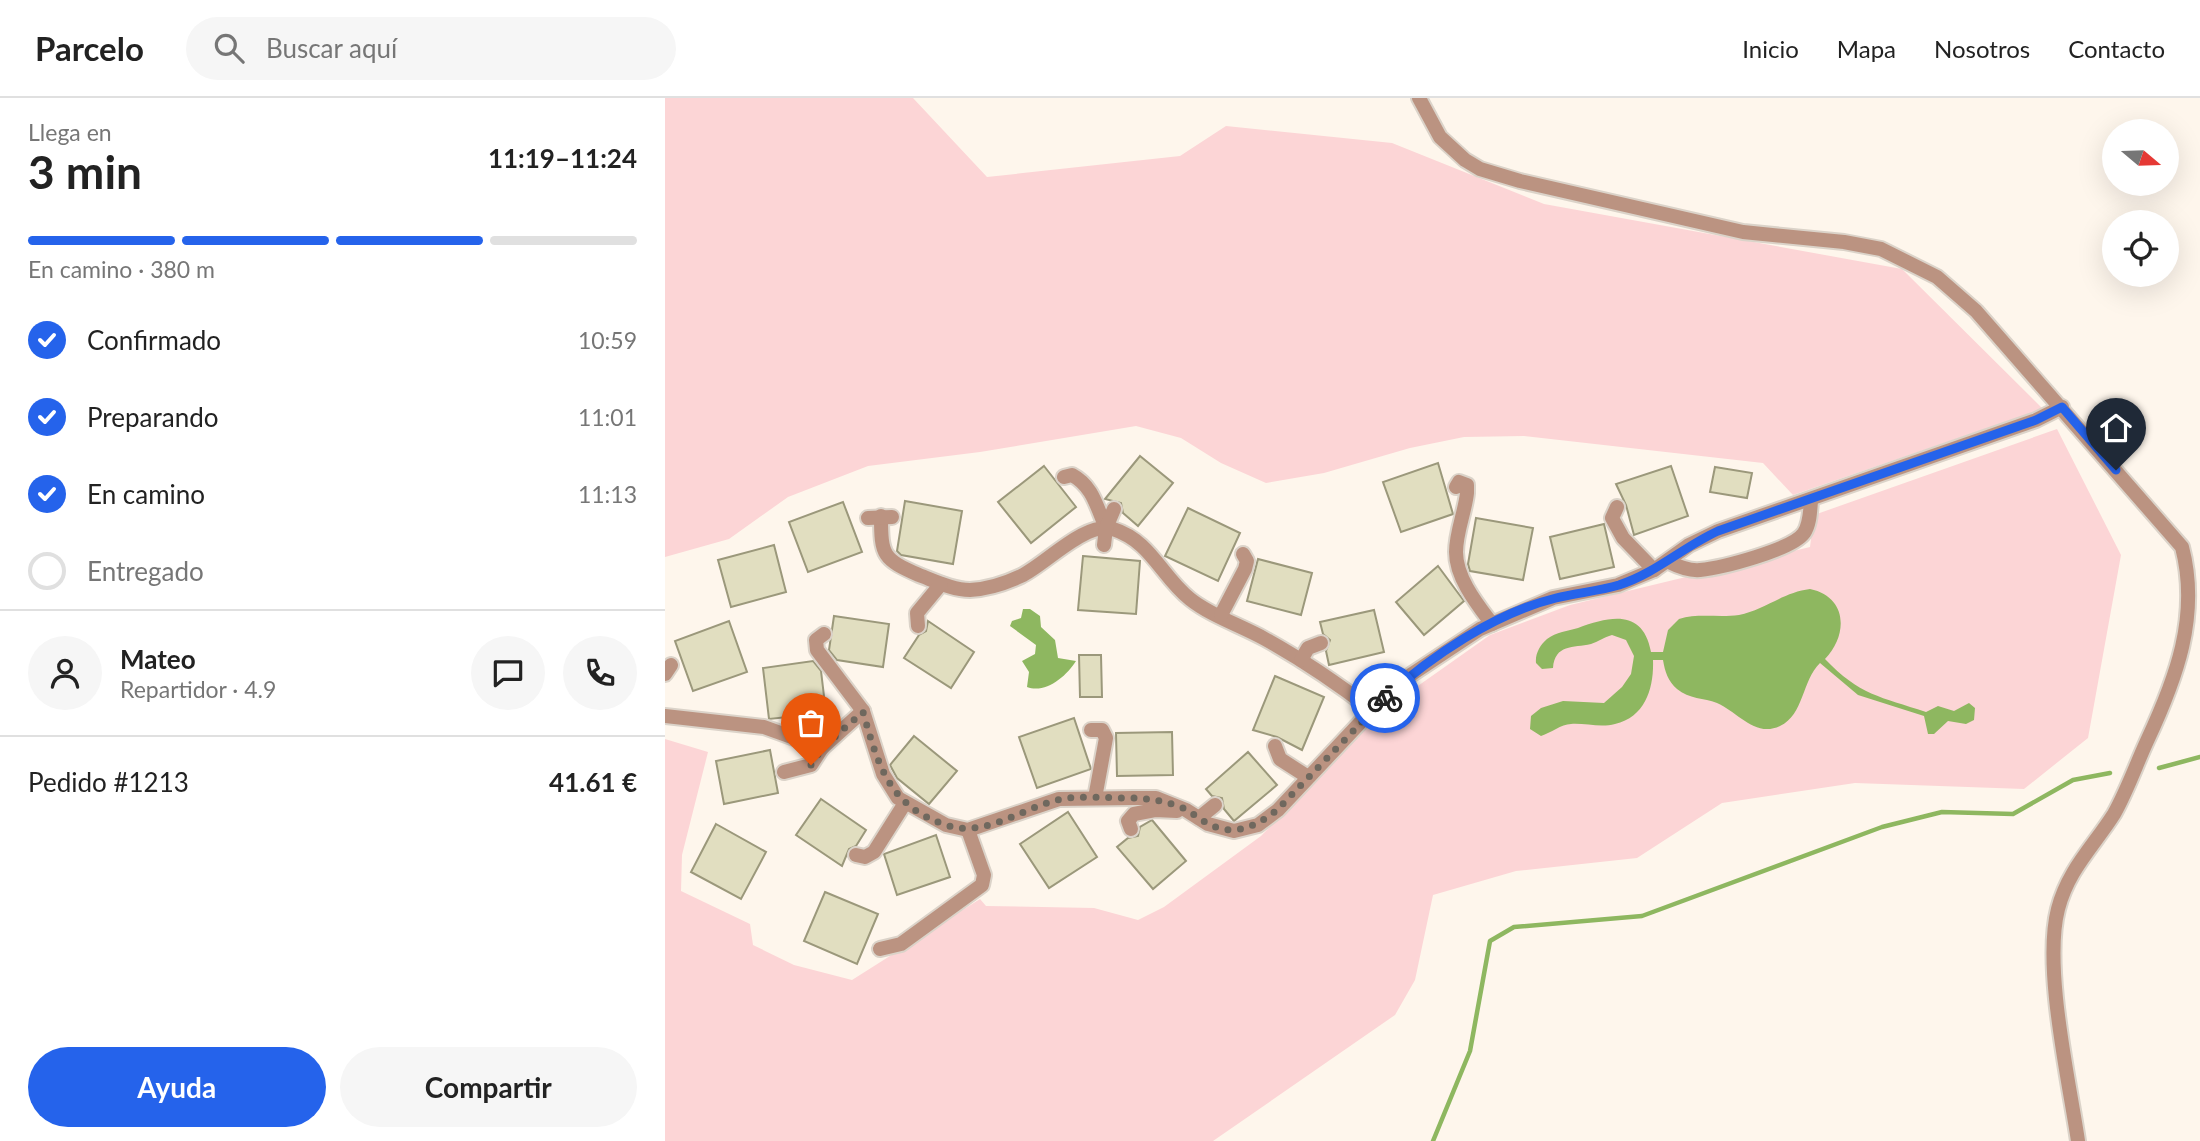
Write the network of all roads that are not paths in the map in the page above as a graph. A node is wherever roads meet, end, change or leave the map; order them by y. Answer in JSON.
{"nodes":[{"id":1,"x":1419,"y":98,"type":"edge"},
{"id":2,"x":2062,"y":407,"type":"junction"},
{"id":3,"x":1065,"y":477,"type":"dead end"},
{"id":4,"x":1455,"y":487,"type":"dead end"},
{"id":5,"x":1811,"y":501,"type":"junction"},
{"id":6,"x":1617,"y":508,"type":"dead end"},
{"id":7,"x":1114,"y":509,"type":"dead end"},
{"id":8,"x":880,"y":517,"type":"dead end"},
{"id":9,"x":1106,"y":527,"type":"junction"},
{"id":10,"x":1104,"y":545,"type":"dead end"},
{"id":11,"x":1243,"y":554,"type":"dead end"},
{"id":12,"x":1669,"y":562,"type":"junction"},
{"id":13,"x":1654,"y":570,"type":"junction"},
{"id":14,"x":941,"y":584,"type":"junction"},
{"id":15,"x":1221,"y":615,"type":"junction"},
{"id":16,"x":1492,"y":624,"type":"junction"},
{"id":17,"x":918,"y":626,"type":"dead end"},
{"id":18,"x":824,"y":634,"type":"dead end"},
{"id":19,"x":1321,"y":643,"type":"dead end"},
{"id":20,"x":1301,"y":660,"type":"junction"},
{"id":21,"x":1372,"y":710,"type":"junction"},
{"id":22,"x":863,"y":712,"type":"junction"},
{"id":23,"x":665,"y":716,"type":"edge"},
{"id":24,"x":1091,"y":730,"type":"dead end"},
{"id":25,"x":1275,"y":746,"type":"dead end"},
{"id":26,"x":822,"y":748,"type":"junction"},
{"id":27,"x":784,"y":772,"type":"dead end"},
{"id":28,"x":1308,"y":777,"type":"junction"},
{"id":29,"x":1095,"y":798,"type":"junction"},
{"id":30,"x":905,"y":803,"type":"junction"},
{"id":31,"x":1215,"y":805,"type":"dead end"},
{"id":32,"x":1186,"y":810,"type":"junction"},
{"id":33,"x":1199,"y":818,"type":"junction"},
{"id":34,"x":968,"y":830,"type":"junction"},
{"id":35,"x":1131,"y":830,"type":"dead end"},
{"id":36,"x":856,"y":855,"type":"dead end"},
{"id":37,"x":880,"y":949,"type":"dead end"},
{"id":38,"x":2078,"y":1141,"type":"edge"}],
"edges":[{"from":1,"to":2,"type":"street"},
{"from":2,"to":5,"type":"street"},
{"from":2,"to":38,"type":"street"},
{"from":3,"to":9,"type":"street"},
{"from":4,"to":16,"type":"street"},
{"from":5,"to":12,"type":"street"},
{"from":5,"to":12,"type":"street"},
{"from":6,"to":13,"type":"street"},
{"from":7,"to":9,"type":"street"},
{"from":8,"to":14,"type":"street"},
{"from":9,"to":10,"type":"street"},
{"from":9,"to":14,"type":"street"},
{"from":9,"to":15,"type":"street"},
{"from":11,"to":15,"type":"street"},
{"from":12,"to":13,"type":"street"},
{"from":13,"to":16,"type":"street"},
{"from":14,"to":17,"type":"street"},
{"from":15,"to":20,"type":"street"},
{"from":16,"to":21,"type":"street"},
{"from":18,"to":22,"type":"street"},
{"from":19,"to":20,"type":"street"},
{"from":20,"to":21,"type":"street"},
{"from":21,"to":28,"type":"street"},
{"from":22,"to":26,"type":"street"},
{"from":22,"to":30,"type":"street"},
{"from":23,"to":26,"type":"street"},
{"from":24,"to":29,"type":"street"},
{"from":25,"to":28,"type":"street"},
{"from":26,"to":27,"type":"street"},
{"from":28,"to":33,"type":"street"},
{"from":29,"to":32,"type":"street"},
{"from":29,"to":34,"type":"street"},
{"from":30,"to":34,"type":"street"},
{"from":30,"to":36,"type":"street"},
{"from":31,"to":33,"type":"street"},
{"from":32,"to":33,"type":"street"},
{"from":32,"to":35,"type":"street"},
{"from":34,"to":37,"type":"street"}]}
